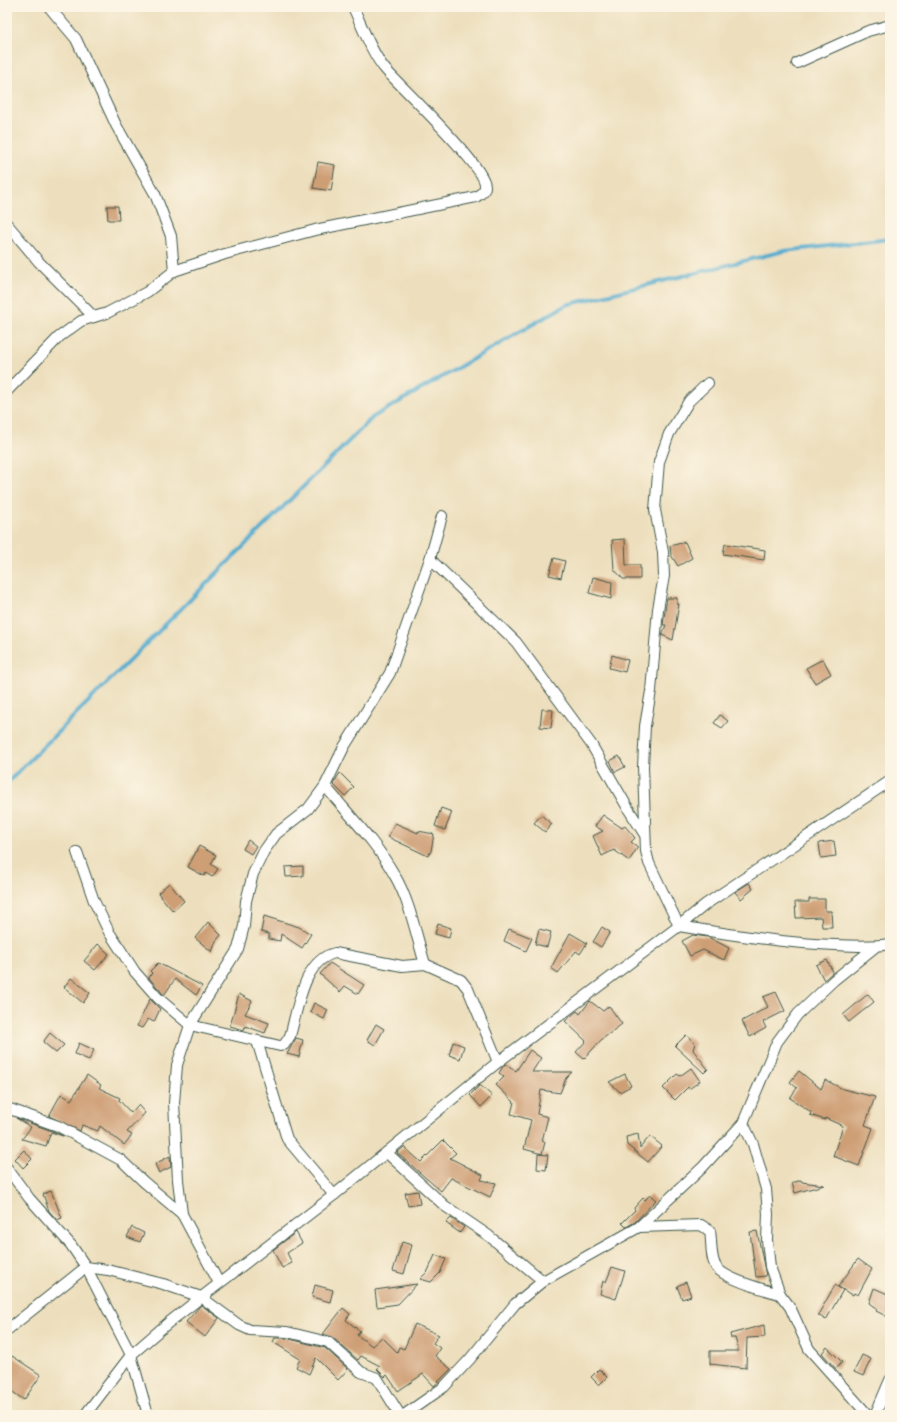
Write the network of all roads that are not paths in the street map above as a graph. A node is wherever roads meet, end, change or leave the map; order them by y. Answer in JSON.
{"nodes":[{"id":1,"x":49,"y":7,"type":"edge"},
{"id":2,"x":353,"y":7,"type":"edge"},
{"id":3,"x":890,"y":25,"type":"edge"},
{"id":4,"x":797,"y":63,"type":"dead end"},
{"id":5,"x":7,"y":224,"type":"edge"},
{"id":6,"x":174,"y":271,"type":"junction"},
{"id":7,"x":94,"y":317,"type":"junction"},
{"id":8,"x":708,"y":383,"type":"dead end"},
{"id":9,"x":7,"y":391,"type":"edge"},
{"id":10,"x":442,"y":516,"type":"dead end"},
{"id":11,"x":430,"y":559,"type":"junction"},
{"id":12,"x":890,"y":781,"type":"edge"},
{"id":13,"x":325,"y":786,"type":"junction"},
{"id":14,"x":645,"y":835,"type":"junction"},
{"id":15,"x":77,"y":852,"type":"dead end"},
{"id":16,"x":679,"y":926,"type":"junction"},
{"id":17,"x":890,"y":944,"type":"edge"},
{"id":18,"x":875,"y":946,"type":"junction"},
{"id":19,"x":425,"y":964,"type":"junction"},
{"id":20,"x":190,"y":1025,"type":"junction"},
{"id":21,"x":257,"y":1041,"type":"junction"},
{"id":22,"x":498,"y":1062,"type":"junction"},
{"id":23,"x":7,"y":1108,"type":"edge"},
{"id":24,"x":743,"y":1123,"type":"junction"},
{"id":25,"x":387,"y":1152,"type":"junction"},
{"id":26,"x":7,"y":1168,"type":"edge"},
{"id":27,"x":334,"y":1195,"type":"junction"},
{"id":28,"x":182,"y":1214,"type":"junction"},
{"id":29,"x":639,"y":1227,"type":"junction"},
{"id":30,"x":86,"y":1267,"type":"junction"},
{"id":31,"x":543,"y":1281,"type":"junction"},
{"id":32,"x":219,"y":1283,"type":"junction"},
{"id":33,"x":780,"y":1294,"type":"junction"},
{"id":34,"x":201,"y":1297,"type":"junction"},
{"id":35,"x":7,"y":1330,"type":"edge"},
{"id":36,"x":131,"y":1355,"type":"junction"},
{"id":37,"x":890,"y":1380,"type":"edge"},
{"id":38,"x":85,"y":1415,"type":"edge"},
{"id":39,"x":148,"y":1415,"type":"edge"},
{"id":40,"x":400,"y":1415,"type":"edge"},
{"id":41,"x":404,"y":1415,"type":"edge"},
{"id":42,"x":868,"y":1415,"type":"edge"},
{"id":43,"x":874,"y":1415,"type":"edge"}],
"edges":[{"from":1,"to":6,"type":"street"},
{"from":2,"to":6,"type":"street"},
{"from":3,"to":4,"type":"street"},
{"from":5,"to":7,"type":"street"},
{"from":6,"to":7,"type":"street"},
{"from":7,"to":9,"type":"street"},
{"from":8,"to":14,"type":"street"},
{"from":10,"to":11,"type":"street"},
{"from":11,"to":13,"type":"street"},
{"from":11,"to":14,"type":"street"},
{"from":12,"to":16,"type":"street"},
{"from":13,"to":19,"type":"street"},
{"from":13,"to":20,"type":"street"},
{"from":14,"to":16,"type":"street"},
{"from":15,"to":20,"type":"street"},
{"from":16,"to":18,"type":"street"},
{"from":16,"to":22,"type":"street"},
{"from":17,"to":18,"type":"street"},
{"from":18,"to":24,"type":"street"},
{"from":19,"to":21,"type":"street"},
{"from":19,"to":22,"type":"street"},
{"from":20,"to":21,"type":"street"},
{"from":20,"to":28,"type":"street"},
{"from":21,"to":27,"type":"street"},
{"from":22,"to":25,"type":"street"},
{"from":23,"to":28,"type":"street"},
{"from":24,"to":29,"type":"street"},
{"from":24,"to":33,"type":"street"},
{"from":25,"to":27,"type":"street"},
{"from":25,"to":31,"type":"street"},
{"from":26,"to":30,"type":"street"},
{"from":27,"to":32,"type":"street"},
{"from":28,"to":32,"type":"street"},
{"from":29,"to":31,"type":"street"},
{"from":29,"to":33,"type":"street"},
{"from":30,"to":34,"type":"street"},
{"from":30,"to":35,"type":"street"},
{"from":30,"to":36,"type":"street"},
{"from":31,"to":41,"type":"street"},
{"from":32,"to":34,"type":"street"},
{"from":33,"to":42,"type":"street"},
{"from":34,"to":36,"type":"street"},
{"from":34,"to":40,"type":"street"},
{"from":36,"to":38,"type":"street"},
{"from":36,"to":39,"type":"street"},
{"from":37,"to":43,"type":"street"}]}
